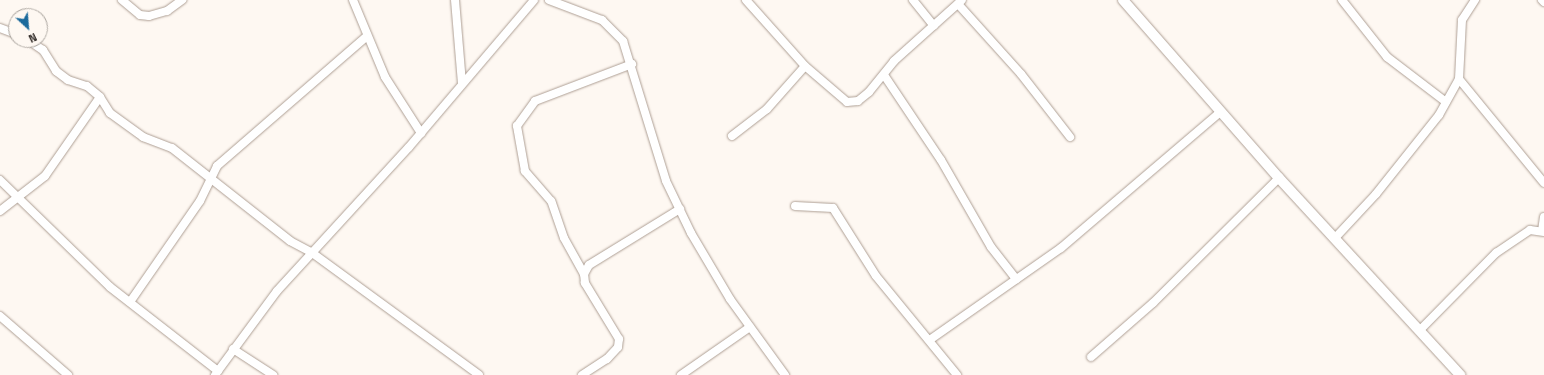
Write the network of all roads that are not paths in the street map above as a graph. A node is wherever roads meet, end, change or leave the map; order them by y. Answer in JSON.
{"nodes":[{"id":1,"x":122,"y":0,"type":"edge"},
{"id":2,"x":182,"y":0,"type":"edge"},
{"id":3,"x":353,"y":0,"type":"edge"},
{"id":4,"x":455,"y":0,"type":"edge"},
{"id":5,"x":534,"y":0,"type":"edge"},
{"id":6,"x":549,"y":0,"type":"edge"},
{"id":7,"x":746,"y":0,"type":"edge"},
{"id":8,"x":913,"y":0,"type":"edge"},
{"id":9,"x":1123,"y":0,"type":"edge"},
{"id":10,"x":1342,"y":0,"type":"edge"},
{"id":11,"x":1474,"y":0,"type":"edge"},
{"id":12,"x":960,"y":2,"type":"edge"},
{"id":13,"x":934,"y":26,"type":"junction"},
{"id":14,"x":367,"y":36,"type":"junction"},
{"id":15,"x":40,"y":48,"type":"edge"},
{"id":16,"x":632,"y":64,"type":"junction"},
{"id":17,"x":805,"y":66,"type":"junction"},
{"id":18,"x":884,"y":75,"type":"junction"},
{"id":19,"x":1459,"y":79,"type":"junction"},
{"id":20,"x":462,"y":84,"type":"junction"},
{"id":21,"x":100,"y":97,"type":"junction"},
{"id":22,"x":1446,"y":102,"type":"junction"},
{"id":23,"x":1220,"y":112,"type":"junction"},
{"id":24,"x":421,"y":133,"type":"junction"},
{"id":25,"x":732,"y":136,"type":"dead end"},
{"id":26,"x":1070,"y":137,"type":"dead end"},
{"id":27,"x":212,"y":177,"type":"junction"},
{"id":28,"x":1279,"y":178,"type":"junction"},
{"id":29,"x":0,"y":180,"type":"edge"},
{"id":30,"x":1544,"y":183,"type":"edge"},
{"id":31,"x":19,"y":199,"type":"junction"},
{"id":32,"x":795,"y":206,"type":"dead end"},
{"id":33,"x":680,"y":209,"type":"junction"},
{"id":34,"x":0,"y":211,"type":"edge"},
{"id":35,"x":1544,"y":217,"type":"edge"},
{"id":36,"x":1543,"y":231,"type":"edge"},
{"id":37,"x":1335,"y":238,"type":"junction"},
{"id":38,"x":311,"y":252,"type":"junction"},
{"id":39,"x":584,"y":274,"type":"junction"},
{"id":40,"x":1016,"y":279,"type":"junction"},
{"id":41,"x":130,"y":302,"type":"junction"},
{"id":42,"x":0,"y":316,"type":"edge"},
{"id":43,"x":750,"y":327,"type":"junction"},
{"id":44,"x":1421,"y":329,"type":"junction"},
{"id":45,"x":931,"y":339,"type":"junction"},
{"id":46,"x":233,"y":348,"type":"junction"},
{"id":47,"x":1091,"y":357,"type":"dead end"},
{"id":48,"x":217,"y":373,"type":"edge"},
{"id":49,"x":68,"y":375,"type":"edge"},
{"id":50,"x":273,"y":375,"type":"edge"},
{"id":51,"x":479,"y":375,"type":"edge"},
{"id":52,"x":582,"y":375,"type":"edge"},
{"id":53,"x":680,"y":375,"type":"edge"},
{"id":54,"x":785,"y":375,"type":"edge"},
{"id":55,"x":957,"y":375,"type":"edge"},
{"id":56,"x":1460,"y":375,"type":"edge"}],
"edges":[{"from":1,"to":2,"type":"street"},
{"from":3,"to":14,"type":"street"},
{"from":4,"to":20,"type":"street"},
{"from":5,"to":20,"type":"street"},
{"from":6,"to":16,"type":"street"},
{"from":7,"to":17,"type":"street"},
{"from":8,"to":13,"type":"street"},
{"from":9,"to":23,"type":"street"},
{"from":10,"to":22,"type":"street"},
{"from":11,"to":19,"type":"street"},
{"from":12,"to":13,"type":"street"},
{"from":12,"to":26,"type":"street"},
{"from":13,"to":18,"type":"street"},
{"from":14,"to":24,"type":"street"},
{"from":14,"to":27,"type":"street"},
{"from":15,"to":21,"type":"street"},
{"from":16,"to":33,"type":"street"},
{"from":16,"to":39,"type":"street"},
{"from":17,"to":18,"type":"street"},
{"from":17,"to":25,"type":"street"},
{"from":18,"to":40,"type":"street"},
{"from":19,"to":22,"type":"street"},
{"from":19,"to":30,"type":"street"},
{"from":20,"to":24,"type":"street"},
{"from":21,"to":27,"type":"street"},
{"from":21,"to":31,"type":"street"},
{"from":22,"to":37,"type":"street"},
{"from":23,"to":28,"type":"street"},
{"from":23,"to":40,"type":"street"},
{"from":24,"to":38,"type":"street"},
{"from":27,"to":38,"type":"street"},
{"from":27,"to":41,"type":"street"},
{"from":28,"to":37,"type":"street"},
{"from":28,"to":47,"type":"street"},
{"from":29,"to":31,"type":"street"},
{"from":31,"to":34,"type":"street"},
{"from":31,"to":41,"type":"street"},
{"from":32,"to":45,"type":"street"},
{"from":33,"to":39,"type":"street"},
{"from":33,"to":43,"type":"street"},
{"from":35,"to":36,"type":"street"},
{"from":36,"to":44,"type":"street"},
{"from":37,"to":44,"type":"street"},
{"from":38,"to":46,"type":"street"},
{"from":38,"to":51,"type":"street"},
{"from":39,"to":52,"type":"street"},
{"from":40,"to":45,"type":"street"},
{"from":41,"to":48,"type":"street"},
{"from":42,"to":49,"type":"street"},
{"from":43,"to":53,"type":"street"},
{"from":43,"to":54,"type":"street"},
{"from":44,"to":56,"type":"street"},
{"from":45,"to":55,"type":"street"},
{"from":46,"to":48,"type":"street"},
{"from":46,"to":50,"type":"street"}]}
